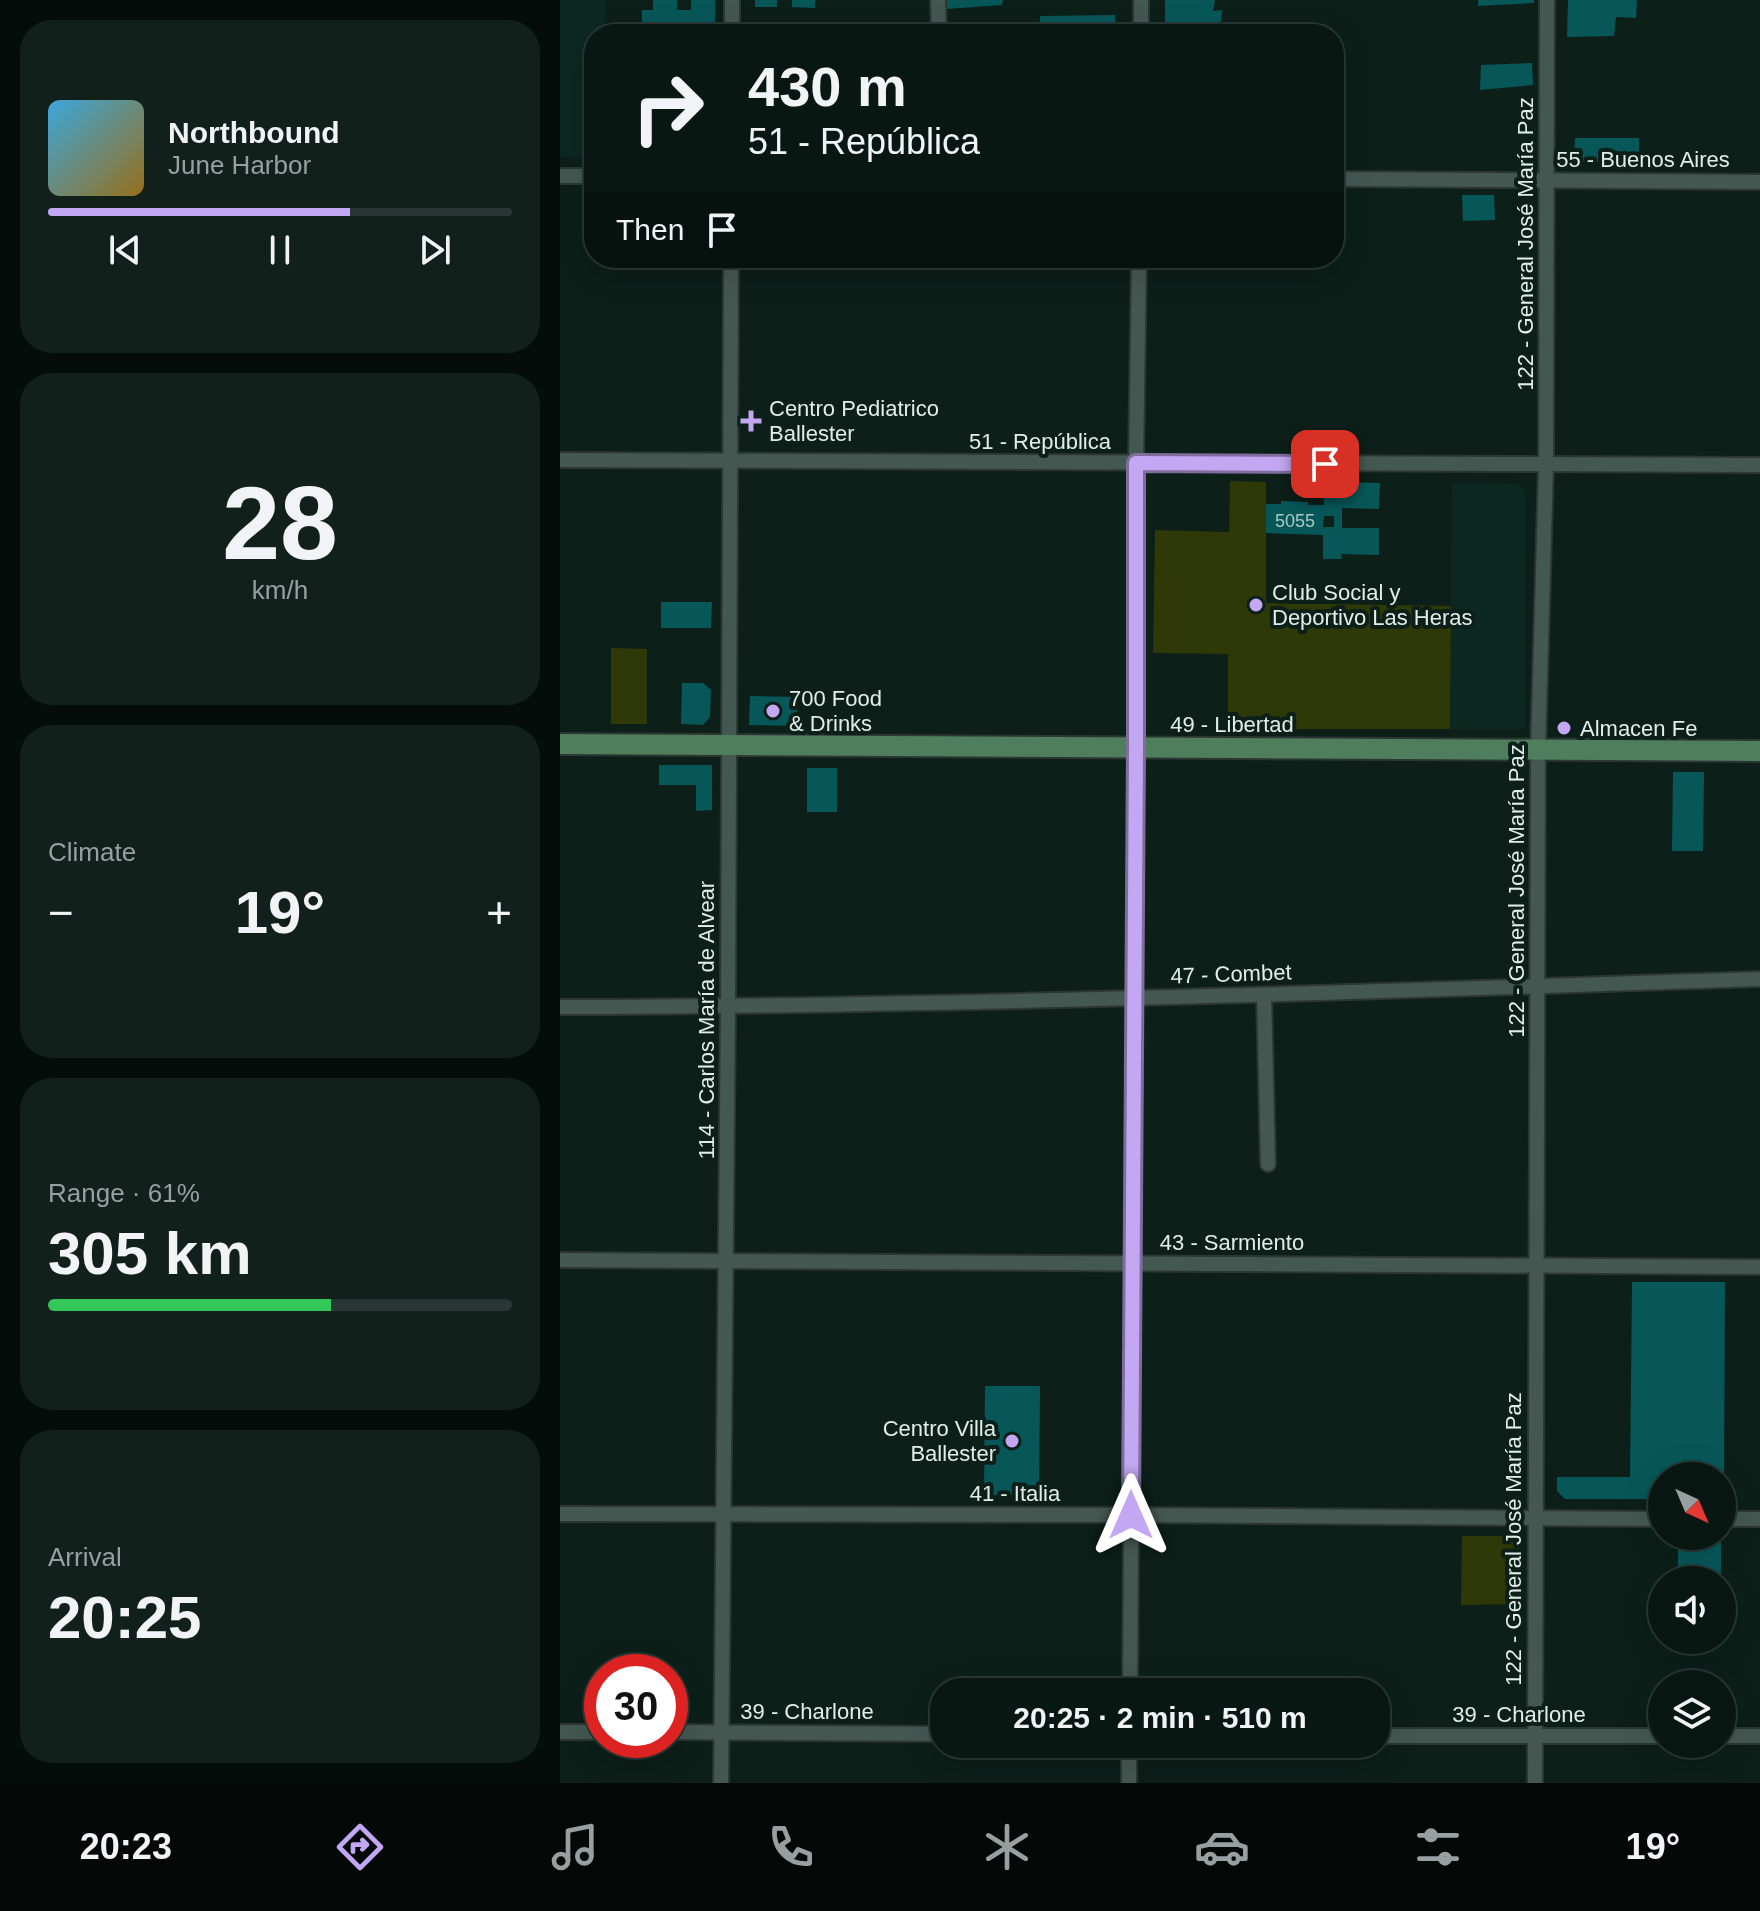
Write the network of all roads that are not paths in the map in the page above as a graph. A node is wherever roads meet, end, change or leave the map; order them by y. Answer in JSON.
{"nodes":[{"id":1,"x":732,"y":0,"type":"edge"},
{"id":2,"x":938,"y":0,"type":"edge"},
{"id":3,"x":1141,"y":0,"type":"edge"},
{"id":4,"x":1547,"y":0,"type":"edge"},
{"id":5,"x":732,"y":24,"type":"edge"},
{"id":6,"x":939,"y":24,"type":"edge"},
{"id":7,"x":1141,"y":24,"type":"edge"},
{"id":8,"x":560,"y":176,"type":"edge"},
{"id":9,"x":584,"y":176,"type":"edge"},
{"id":10,"x":1344,"y":179,"type":"edge"},
{"id":11,"x":1546,"y":180,"type":"junction"},
{"id":12,"x":1760,"y":182,"type":"edge"},
{"id":13,"x":731,"y":268,"type":"edge"},
{"id":14,"x":1139,"y":268,"type":"edge"},
{"id":15,"x":560,"y":460,"type":"edge"},
{"id":16,"x":730,"y":461,"type":"junction"},
{"id":17,"x":1136,"y":463,"type":"junction"},
{"id":18,"x":1546,"y":465,"type":"junction"},
{"id":19,"x":1760,"y":465,"type":"edge"},
{"id":20,"x":560,"y":744,"type":"edge"},
{"id":21,"x":729,"y":745,"type":"junction"},
{"id":22,"x":1136,"y":748,"type":"junction"},
{"id":23,"x":1538,"y":750,"type":"junction"},
{"id":24,"x":1760,"y":751,"type":"edge"},
{"id":25,"x":1760,"y":979,"type":"edge"},
{"id":26,"x":1537,"y":986,"type":"junction"},
{"id":27,"x":1264,"y":995,"type":"junction"},
{"id":28,"x":1134,"y":999,"type":"junction"},
{"id":29,"x":728,"y":1006,"type":"junction"},
{"id":30,"x":560,"y":1007,"type":"edge"},
{"id":31,"x":1268,"y":1164,"type":"dead end"},
{"id":32,"x":560,"y":1260,"type":"edge"},
{"id":33,"x":727,"y":1261,"type":"junction"},
{"id":34,"x":1133,"y":1263,"type":"junction"},
{"id":35,"x":1536,"y":1266,"type":"junction"},
{"id":36,"x":1760,"y":1267,"type":"edge"},
{"id":37,"x":560,"y":1514,"type":"edge"},
{"id":38,"x":724,"y":1515,"type":"junction"},
{"id":39,"x":1131,"y":1515,"type":"junction"},
{"id":40,"x":1536,"y":1518,"type":"junction"},
{"id":41,"x":1648,"y":1519,"type":"edge"},
{"id":42,"x":1736,"y":1519,"type":"edge"},
{"id":43,"x":1760,"y":1519,"type":"edge"},
{"id":44,"x":1130,"y":1678,"type":"edge"},
{"id":45,"x":560,"y":1732,"type":"edge"},
{"id":46,"x":584,"y":1732,"type":"edge"},
{"id":47,"x":688,"y":1732,"type":"edge"},
{"id":48,"x":722,"y":1732,"type":"junction"},
{"id":49,"x":930,"y":1734,"type":"edge"},
{"id":50,"x":1390,"y":1736,"type":"edge"},
{"id":51,"x":1534,"y":1736,"type":"junction"},
{"id":52,"x":1648,"y":1736,"type":"edge"},
{"id":53,"x":1736,"y":1736,"type":"edge"},
{"id":54,"x":1760,"y":1736,"type":"edge"},
{"id":55,"x":1129,"y":1758,"type":"edge"},
{"id":56,"x":721,"y":1783,"type":"edge"},
{"id":57,"x":1129,"y":1783,"type":"edge"},
{"id":58,"x":1535,"y":1783,"type":"edge"}],
"edges":[{"from":1,"to":5,"type":"street"},
{"from":2,"to":6,"type":"street"},
{"from":3,"to":7,"type":"street"},
{"from":4,"to":11,"type":"street","name":"122 - General José María Paz"},
{"from":8,"to":9,"type":"street"},
{"from":10,"to":11,"type":"street","name":"55 - Buenos Aires"},
{"from":11,"to":12,"type":"street","name":"55 - Buenos Aires"},
{"from":11,"to":18,"type":"street","name":"122 - General José María Paz"},
{"from":13,"to":16,"type":"street","name":"114 - Carlos María de Alvear"},
{"from":14,"to":17,"type":"street"},
{"from":15,"to":16,"type":"street","name":"51 - República"},
{"from":16,"to":17,"type":"street","name":"51 - República"},
{"from":16,"to":21,"type":"street","name":"114 - Carlos María de Alvear"},
{"from":17,"to":18,"type":"street","name":"51 - República"},
{"from":17,"to":22,"type":"street"},
{"from":18,"to":19,"type":"street","name":"51 - República"},
{"from":18,"to":23,"type":"street","name":"122 - General José María Paz"},
{"from":20,"to":21,"type":"street","name":"49 - Libertad"},
{"from":21,"to":22,"type":"street","name":"49 - Libertad"},
{"from":21,"to":29,"type":"street","name":"114 - Carlos María de Alvear"},
{"from":22,"to":23,"type":"street","name":"49 - Libertad"},
{"from":22,"to":28,"type":"street"},
{"from":23,"to":24,"type":"street","name":"49 - Libertad"},
{"from":23,"to":26,"type":"street","name":"122 - General José María Paz"},
{"from":25,"to":26,"type":"street","name":"47 - Combet"},
{"from":26,"to":27,"type":"street","name":"47 - Combet"},
{"from":26,"to":35,"type":"street","name":"122 - General José María Paz"},
{"from":27,"to":28,"type":"street","name":"47 - Combet"},
{"from":27,"to":31,"type":"street"},
{"from":28,"to":29,"type":"street","name":"47 - Combet"},
{"from":28,"to":34,"type":"street"},
{"from":29,"to":30,"type":"street","name":"47 - Combet"},
{"from":29,"to":33,"type":"street","name":"114 - Carlos María de Alvear"},
{"from":32,"to":33,"type":"street","name":"43 - Sarmiento"},
{"from":33,"to":34,"type":"street","name":"43 - Sarmiento"},
{"from":33,"to":38,"type":"street","name":"114 - Carlos María de Alvear"},
{"from":34,"to":35,"type":"street","name":"43 - Sarmiento"},
{"from":34,"to":39,"type":"street"},
{"from":35,"to":36,"type":"street","name":"43 - Sarmiento"},
{"from":35,"to":40,"type":"street","name":"122 - General José María Paz"},
{"from":37,"to":38,"type":"street","name":"41 - Italia"},
{"from":38,"to":39,"type":"street","name":"41 - Italia"},
{"from":38,"to":48,"type":"street","name":"114 - Carlos María de Alvear"},
{"from":39,"to":40,"type":"street","name":"41 - Italia"},
{"from":39,"to":44,"type":"street"},
{"from":40,"to":41,"type":"street","name":"41 - Italia"},
{"from":40,"to":51,"type":"street","name":"122 - General José María Paz"},
{"from":42,"to":43,"type":"street"},
{"from":45,"to":46,"type":"street"},
{"from":47,"to":48,"type":"street","name":"39 - Charlone"},
{"from":48,"to":49,"type":"street","name":"39 - Charlone"},
{"from":48,"to":56,"type":"street","name":"114 - Carlos María de Alvear"},
{"from":50,"to":51,"type":"street","name":"39 - Charlone"},
{"from":51,"to":52,"type":"street","name":"39 - Charlone"},
{"from":51,"to":58,"type":"street","name":"122 - General José María Paz"},
{"from":53,"to":54,"type":"street"},
{"from":55,"to":57,"type":"street"}]}
